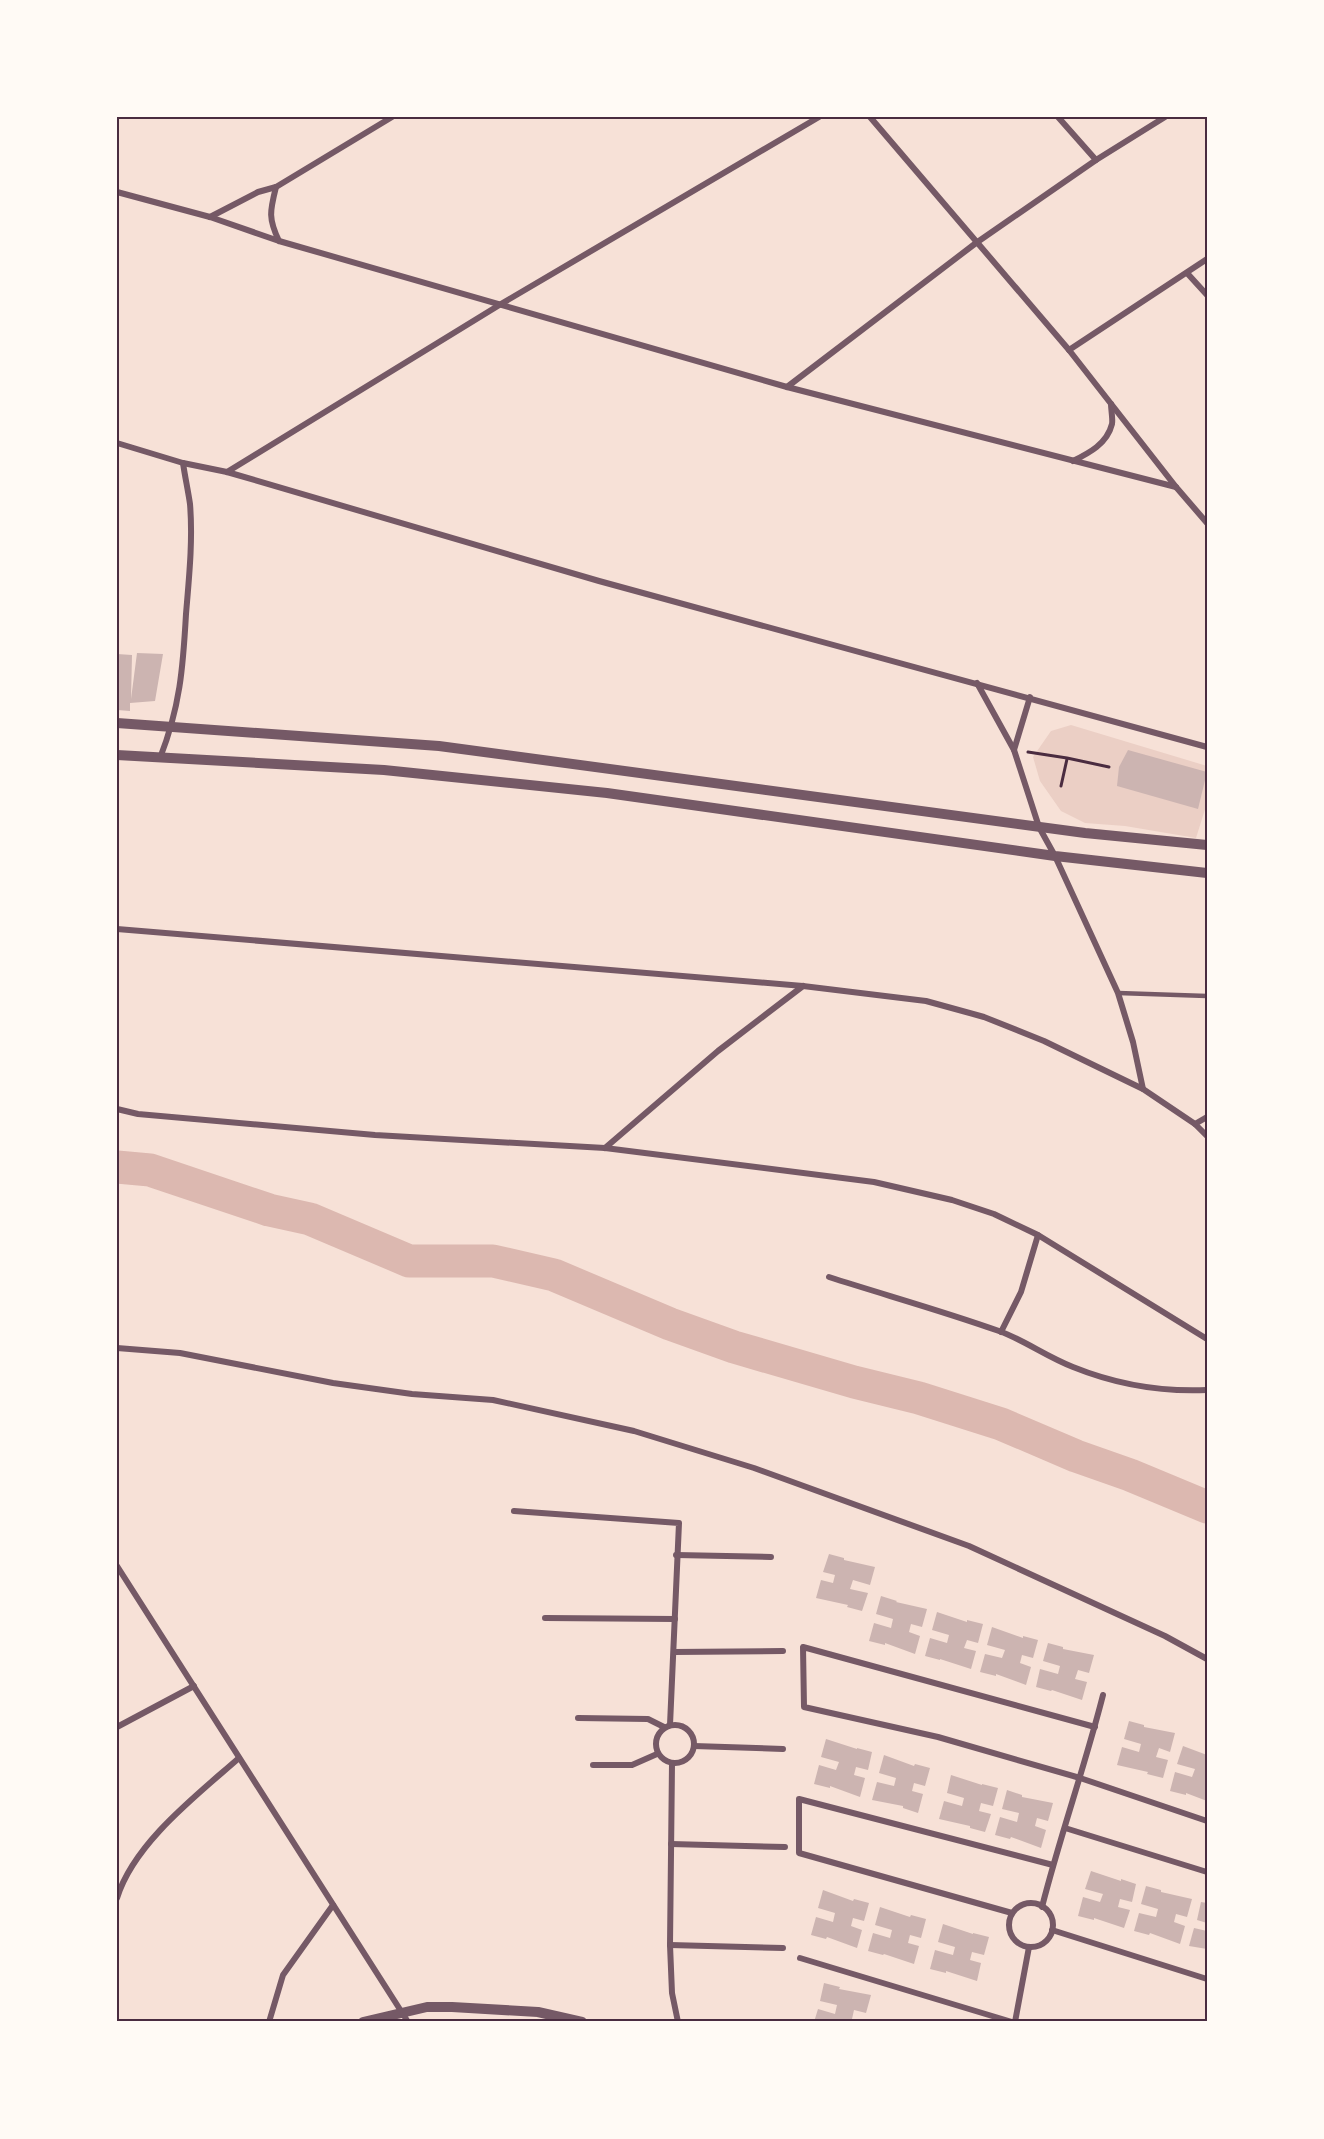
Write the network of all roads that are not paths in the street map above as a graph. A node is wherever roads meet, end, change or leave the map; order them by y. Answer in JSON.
{"nodes":[{"id":1,"x":392,"y":117,"type":"edge"},
{"id":2,"x":819,"y":117,"type":"edge"},
{"id":3,"x":870,"y":117,"type":"edge"},
{"id":4,"x":1058,"y":117,"type":"edge"},
{"id":5,"x":1165,"y":117,"type":"edge"},
{"id":6,"x":1095,"y":160,"type":"junction"},
{"id":7,"x":276,"y":187,"type":"junction"},
{"id":8,"x":117,"y":192,"type":"edge"},
{"id":9,"x":210,"y":217,"type":"junction"},
{"id":10,"x":279,"y":241,"type":"junction"},
{"id":11,"x":976,"y":243,"type":"junction"},
{"id":12,"x":1207,"y":259,"type":"edge"},
{"id":13,"x":1187,"y":273,"type":"junction"},
{"id":14,"x":1207,"y":295,"type":"edge"},
{"id":15,"x":501,"y":304,"type":"junction"},
{"id":16,"x":1070,"y":350,"type":"junction"},
{"id":17,"x":787,"y":387,"type":"junction"},
{"id":18,"x":1111,"y":404,"type":"junction"},
{"id":19,"x":117,"y":443,"type":"edge"},
{"id":20,"x":1073,"y":461,"type":"junction"},
{"id":21,"x":183,"y":463,"type":"junction"},
{"id":22,"x":227,"y":472,"type":"junction"},
{"id":23,"x":1176,"y":487,"type":"junction"},
{"id":24,"x":1207,"y":523,"type":"edge"},
{"id":25,"x":977,"y":683,"type":"junction"},
{"id":26,"x":1030,"y":697,"type":"junction"},
{"id":27,"x":117,"y":723,"type":"edge"},
{"id":28,"x":172,"y":727,"type":"junction"},
{"id":29,"x":1207,"y":747,"type":"edge"},
{"id":30,"x":1014,"y":750,"type":"junction"},
{"id":31,"x":117,"y":755,"type":"edge"},
{"id":32,"x":160,"y":758,"type":"junction"},
{"id":33,"x":1039,"y":827,"type":"junction"},
{"id":34,"x":1207,"y":845,"type":"edge"},
{"id":35,"x":1055,"y":856,"type":"junction"},
{"id":36,"x":1207,"y":873,"type":"edge"},
{"id":37,"x":117,"y":929,"type":"edge"},
{"id":38,"x":803,"y":986,"type":"junction"},
{"id":39,"x":1118,"y":993,"type":"junction"},
{"id":40,"x":1207,"y":996,"type":"edge"},
{"id":41,"x":1143,"y":1089,"type":"junction"},
{"id":42,"x":117,"y":1109,"type":"edge"},
{"id":43,"x":1207,"y":1117,"type":"edge"},
{"id":44,"x":1195,"y":1124,"type":"junction"},
{"id":45,"x":1207,"y":1136,"type":"edge"},
{"id":46,"x":605,"y":1148,"type":"junction"},
{"id":47,"x":1038,"y":1235,"type":"junction"},
{"id":48,"x":829,"y":1277,"type":"dead end"},
{"id":49,"x":1001,"y":1332,"type":"junction"},
{"id":50,"x":1207,"y":1339,"type":"edge"},
{"id":51,"x":117,"y":1348,"type":"edge"},
{"id":52,"x":1207,"y":1390,"type":"edge"},
{"id":53,"x":514,"y":1511,"type":"dead end"},
{"id":54,"x":676,"y":1555,"type":"junction"},
{"id":55,"x":771,"y":1557,"type":"dead end"},
{"id":56,"x":117,"y":1566,"type":"edge"},
{"id":57,"x":545,"y":1618,"type":"dead end"},
{"id":58,"x":675,"y":1619,"type":"junction"},
{"id":59,"x":783,"y":1651,"type":"dead end"},
{"id":60,"x":674,"y":1652,"type":"junction"},
{"id":61,"x":1207,"y":1659,"type":"edge"},
{"id":62,"x":194,"y":1686,"type":"junction"},
{"id":63,"x":1103,"y":1695,"type":"dead end"},
{"id":64,"x":578,"y":1718,"type":"dead end"},
{"id":65,"x":667,"y":1726,"type":"junction"},
{"id":66,"x":1095,"y":1727,"type":"junction"},
{"id":67,"x":117,"y":1728,"type":"edge"},
{"id":68,"x":694,"y":1746,"type":"junction"},
{"id":69,"x":783,"y":1749,"type":"dead end"},
{"id":70,"x":657,"y":1754,"type":"junction"},
{"id":71,"x":239,"y":1758,"type":"junction"},
{"id":72,"x":672,"y":1764,"type":"junction"},
{"id":73,"x":593,"y":1765,"type":"dead end"},
{"id":74,"x":1080,"y":1778,"type":"junction"},
{"id":75,"x":1207,"y":1821,"type":"edge"},
{"id":76,"x":1065,"y":1828,"type":"junction"},
{"id":77,"x":671,"y":1844,"type":"junction"},
{"id":78,"x":785,"y":1847,"type":"dead end"},
{"id":79,"x":1053,"y":1865,"type":"junction"},
{"id":80,"x":1207,"y":1872,"type":"edge"},
{"id":81,"x":117,"y":1898,"type":"edge"},
{"id":82,"x":333,"y":1905,"type":"junction"},
{"id":83,"x":1042,"y":1907,"type":"junction"},
{"id":84,"x":1012,"y":1913,"type":"junction"},
{"id":85,"x":1052,"y":1930,"type":"junction"},
{"id":86,"x":670,"y":1944,"type":"junction"},
{"id":87,"x":1029,"y":1947,"type":"junction"},
{"id":88,"x":783,"y":1948,"type":"dead end"},
{"id":89,"x":800,"y":1958,"type":"dead end"},
{"id":90,"x":1207,"y":1979,"type":"edge"},
{"id":91,"x":405,"y":2018,"type":"edge"},
{"id":92,"x":562,"y":2019,"type":"edge"},
{"id":93,"x":269,"y":2022,"type":"edge"},
{"id":94,"x":363,"y":2022,"type":"edge"},
{"id":95,"x":582,"y":2022,"type":"edge"},
{"id":96,"x":678,"y":2022,"type":"edge"},
{"id":97,"x":1014,"y":2022,"type":"edge"}],
"edges":[{"from":1,"to":7,"type":"street"},
{"from":2,"to":15,"type":"street"},
{"from":3,"to":11,"type":"street"},
{"from":4,"to":6,"type":"street"},
{"from":5,"to":6,"type":"street"},
{"from":6,"to":11,"type":"street"},
{"from":7,"to":9,"type":"street"},
{"from":7,"to":10,"type":"street"},
{"from":8,"to":9,"type":"street"},
{"from":9,"to":10,"type":"street"},
{"from":10,"to":15,"type":"street"},
{"from":11,"to":16,"type":"street"},
{"from":11,"to":17,"type":"street"},
{"from":12,"to":13,"type":"street"},
{"from":13,"to":14,"type":"street"},
{"from":13,"to":16,"type":"street"},
{"from":15,"to":17,"type":"street"},
{"from":15,"to":22,"type":"street"},
{"from":16,"to":18,"type":"street"},
{"from":17,"to":20,"type":"street"},
{"from":18,"to":20,"type":"street"},
{"from":18,"to":23,"type":"street"},
{"from":19,"to":21,"type":"street"},
{"from":20,"to":23,"type":"street"},
{"from":21,"to":22,"type":"street"},
{"from":21,"to":28,"type":"street"},
{"from":22,"to":25,"type":"street"},
{"from":23,"to":24,"type":"street"},
{"from":25,"to":26,"type":"street"},
{"from":25,"to":30,"type":"street"},
{"from":26,"to":29,"type":"street"},
{"from":26,"to":30,"type":"street"},
{"from":27,"to":28,"type":"street"},
{"from":28,"to":32,"type":"street"},
{"from":28,"to":33,"type":"street"},
{"from":30,"to":33,"type":"street"},
{"from":31,"to":32,"type":"street"},
{"from":32,"to":35,"type":"street"},
{"from":33,"to":34,"type":"street"},
{"from":33,"to":35,"type":"street"},
{"from":35,"to":36,"type":"street"},
{"from":35,"to":39,"type":"street"},
{"from":37,"to":38,"type":"street"},
{"from":38,"to":41,"type":"street"},
{"from":38,"to":46,"type":"street"},
{"from":39,"to":40,"type":"lane"},
{"from":39,"to":41,"type":"street"},
{"from":41,"to":44,"type":"street"},
{"from":42,"to":46,"type":"street"},
{"from":43,"to":44,"type":"street"},
{"from":44,"to":45,"type":"street"},
{"from":46,"to":47,"type":"street"},
{"from":47,"to":49,"type":"street"},
{"from":47,"to":50,"type":"street"},
{"from":48,"to":49,"type":"street"},
{"from":49,"to":52,"type":"street"},
{"from":51,"to":61,"type":"street"},
{"from":53,"to":54,"type":"street"},
{"from":54,"to":55,"type":"street"},
{"from":54,"to":58,"type":"street"},
{"from":56,"to":62,"type":"street"},
{"from":57,"to":58,"type":"street"},
{"from":58,"to":60,"type":"street"},
{"from":59,"to":60,"type":"street"},
{"from":60,"to":65,"type":"street"},
{"from":62,"to":67,"type":"street"},
{"from":62,"to":71,"type":"street"},
{"from":63,"to":66,"type":"street"},
{"from":64,"to":65,"type":"street"},
{"from":65,"to":68,"type":"street"},
{"from":65,"to":70,"type":"street"},
{"from":66,"to":74,"type":"street"},
{"from":66,"to":74,"type":"street"},
{"from":68,"to":69,"type":"street"},
{"from":68,"to":72,"type":"street"},
{"from":70,"to":72,"type":"street"},
{"from":70,"to":73,"type":"street"},
{"from":71,"to":81,"type":"street"},
{"from":71,"to":82,"type":"street"},
{"from":72,"to":77,"type":"street"},
{"from":74,"to":75,"type":"street"},
{"from":74,"to":76,"type":"street"},
{"from":76,"to":79,"type":"street"},
{"from":76,"to":80,"type":"street"},
{"from":77,"to":78,"type":"street"},
{"from":77,"to":86,"type":"street"},
{"from":79,"to":83,"type":"street"},
{"from":79,"to":84,"type":"street"},
{"from":82,"to":91,"type":"street"},
{"from":82,"to":93,"type":"street"},
{"from":83,"to":84,"type":"street"},
{"from":83,"to":85,"type":"street"},
{"from":84,"to":87,"type":"street"},
{"from":85,"to":87,"type":"street"},
{"from":85,"to":90,"type":"street"},
{"from":86,"to":88,"type":"street"},
{"from":86,"to":96,"type":"street"},
{"from":87,"to":97,"type":"street"},
{"from":89,"to":97,"type":"street"},
{"from":91,"to":92,"type":"street"},
{"from":91,"to":94,"type":"street"},
{"from":92,"to":95,"type":"street"}]}
